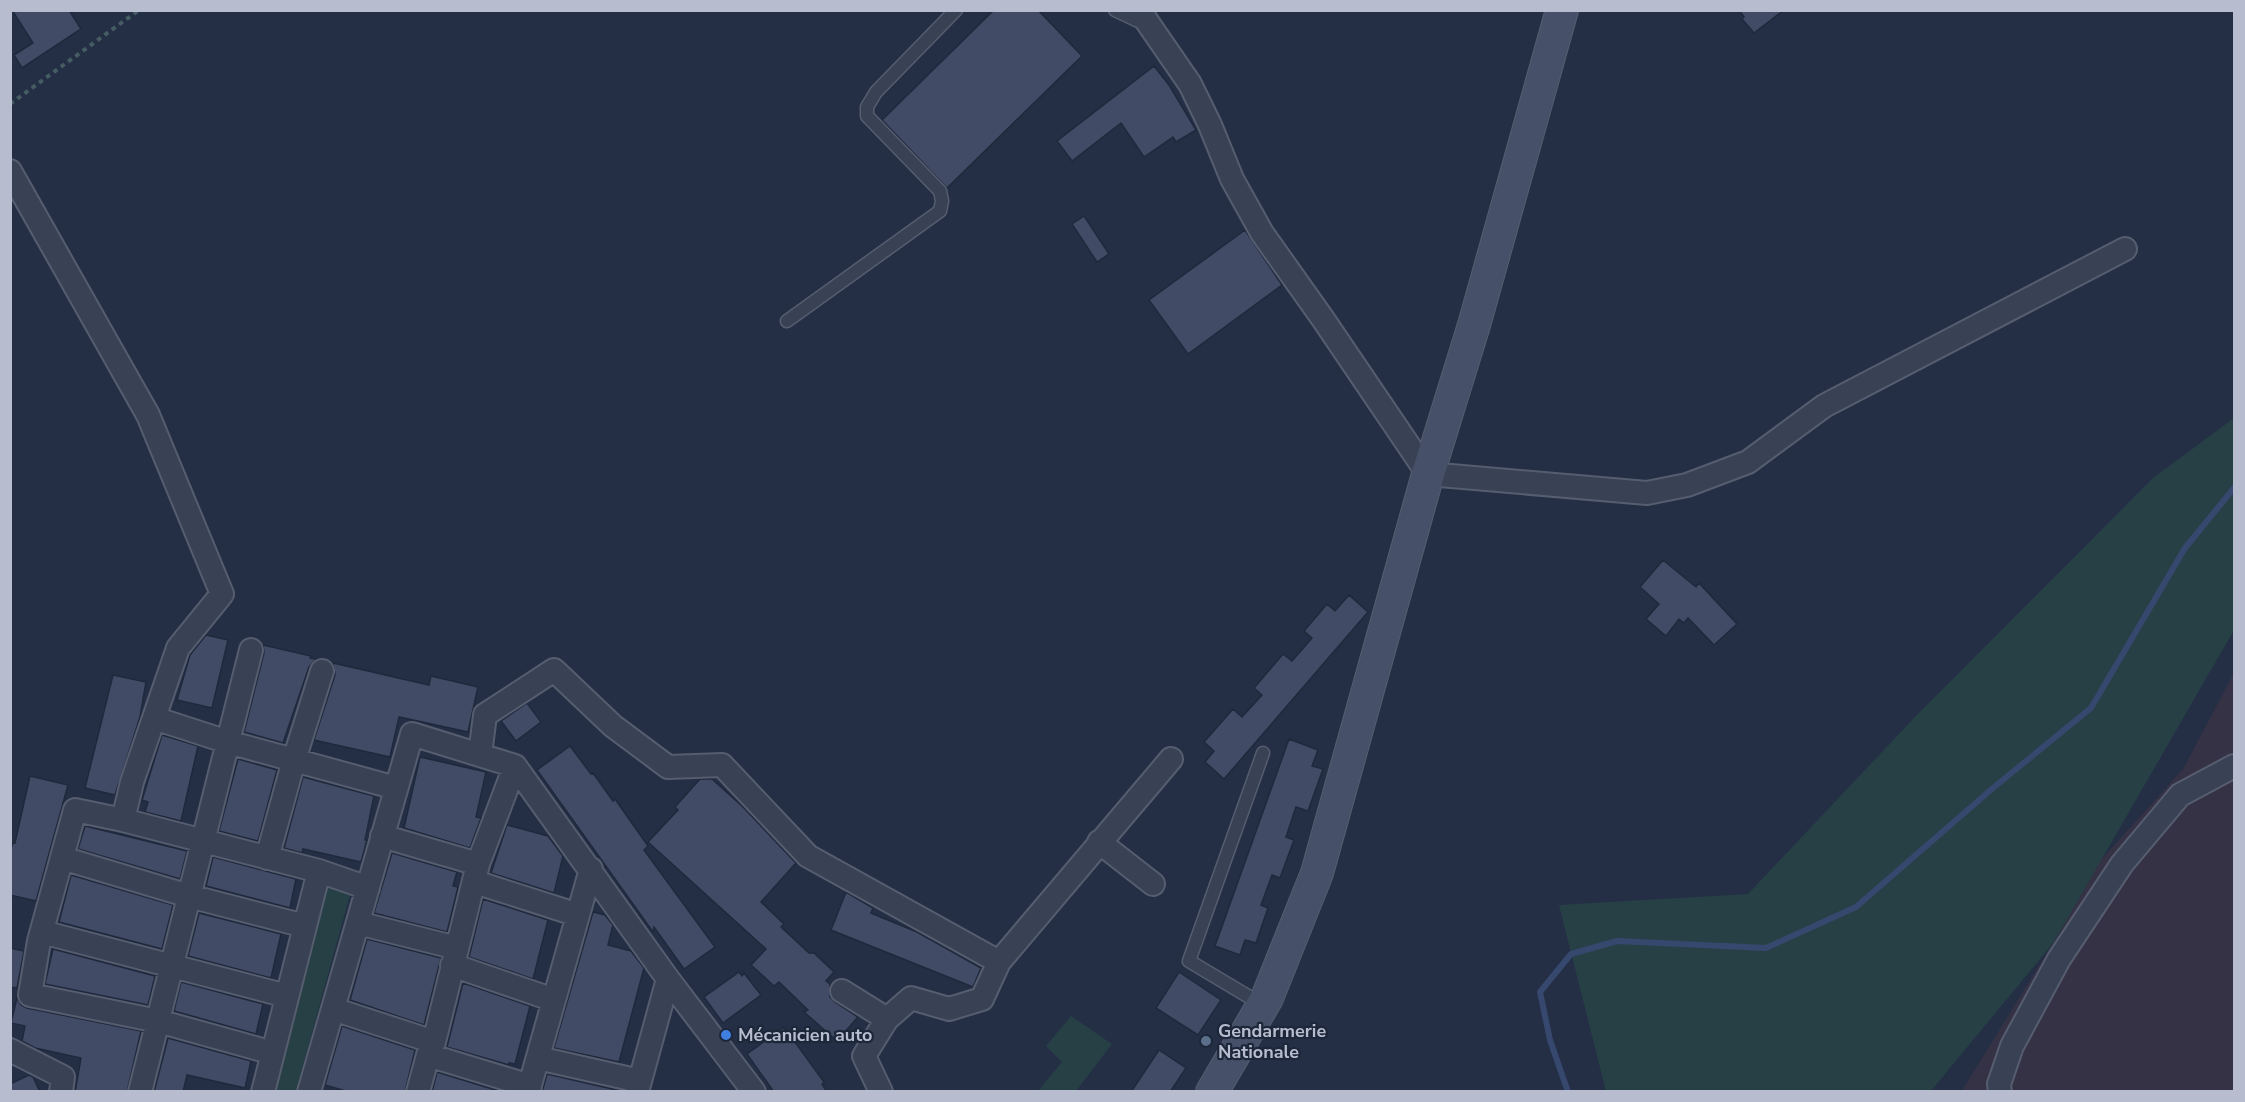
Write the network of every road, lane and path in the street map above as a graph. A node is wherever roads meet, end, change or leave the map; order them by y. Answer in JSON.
{"nodes":[{"id":1,"x":139,"y":10,"type":"edge"},
{"id":2,"x":956,"y":10,"type":"edge"},
{"id":3,"x":1115,"y":10,"type":"edge"},
{"id":4,"x":1562,"y":10,"type":"edge"},
{"id":5,"x":1143,"y":17,"type":"edge"},
{"id":6,"x":10,"y":104,"type":"edge"},
{"id":7,"x":10,"y":171,"type":"edge"},
{"id":8,"x":2126,"y":249,"type":"dead end"},
{"id":9,"x":787,"y":321,"type":"dead end"},
{"id":10,"x":1428,"y":474,"type":"junction"},
{"id":11,"x":251,"y":650,"type":"dead end"},
{"id":12,"x":322,"y":671,"type":"dead end"},
{"id":13,"x":154,"y":718,"type":"junction"},
{"id":14,"x":228,"y":742,"type":"junction"},
{"id":15,"x":1263,"y":753,"type":"dead end"},
{"id":16,"x":480,"y":755,"type":"junction"},
{"id":17,"x":1171,"y":759,"type":"dead end"},
{"id":18,"x":294,"y":760,"type":"junction"},
{"id":19,"x":515,"y":766,"type":"junction"},
{"id":20,"x":2235,"y":766,"type":"edge"},
{"id":21,"x":396,"y":788,"type":"junction"},
{"id":22,"x":123,"y":820,"type":"junction"},
{"id":23,"x":382,"y":836,"type":"junction"},
{"id":24,"x":203,"y":841,"type":"junction"},
{"id":25,"x":1099,"y":842,"type":"junction"},
{"id":26,"x":62,"y":858,"type":"junction"},
{"id":27,"x":267,"y":858,"type":"junction"},
{"id":28,"x":591,"y":869,"type":"junction"},
{"id":29,"x":319,"y":871,"type":"junction"},
{"id":30,"x":476,"y":873,"type":"junction"},
{"id":31,"x":1153,"y":884,"type":"dead end"},
{"id":32,"x":368,"y":888,"type":"junction"},
{"id":33,"x":189,"y":896,"type":"junction"},
{"id":34,"x":578,"y":915,"type":"junction"},
{"id":35,"x":358,"y":922,"type":"junction"},
{"id":36,"x":305,"y":926,"type":"junction"},
{"id":37,"x":42,"y":932,"type":"junction"},
{"id":38,"x":455,"y":956,"type":"junction"},
{"id":39,"x":999,"y":962,"type":"junction"},
{"id":40,"x":172,"y":966,"type":"junction"},
{"id":41,"x":668,"y":979,"type":"junction"},
{"id":42,"x":842,"y":991,"type":"dead end"},
{"id":43,"x":287,"y":996,"type":"junction"},
{"id":44,"x":554,"y":1000,"type":"junction"},
{"id":45,"x":1263,"y":1005,"type":"junction"},
{"id":46,"x":333,"y":1009,"type":"junction"},
{"id":47,"x":887,"y":1019,"type":"junction"},
{"id":48,"x":158,"y":1021,"type":"junction"},
{"id":49,"x":431,"y":1048,"type":"junction"},
{"id":50,"x":10,"y":1050,"type":"edge"},
{"id":51,"x":273,"y":1053,"type":"junction"},
{"id":52,"x":538,"y":1058,"type":"junction"},
{"id":53,"x":639,"y":1086,"type":"edge"},
{"id":54,"x":529,"y":1089,"type":"edge"},
{"id":55,"x":61,"y":1092,"type":"edge"},
{"id":56,"x":141,"y":1092,"type":"edge"},
{"id":57,"x":263,"y":1092,"type":"edge"},
{"id":58,"x":309,"y":1092,"type":"edge"},
{"id":59,"x":418,"y":1092,"type":"edge"},
{"id":60,"x":754,"y":1092,"type":"edge"},
{"id":61,"x":881,"y":1092,"type":"edge"},
{"id":62,"x":1212,"y":1092,"type":"edge"},
{"id":63,"x":2000,"y":1092,"type":"edge"}],
"edges":[{"from":1,"to":6,"type":"path"},
{"from":2,"to":9,"type":"lane"},
{"from":3,"to":5,"type":"lane"},
{"from":4,"to":10,"type":"main road"},
{"from":5,"to":10,"type":"street"},
{"from":7,"to":13,"type":"street"},
{"from":8,"to":10,"type":"street"},
{"from":10,"to":45,"type":"main road"},
{"from":11,"to":14,"type":"street"},
{"from":12,"to":18,"type":"street"},
{"from":13,"to":14,"type":"street"},
{"from":13,"to":22,"type":"street"},
{"from":14,"to":18,"type":"street"},
{"from":14,"to":24,"type":"street"},
{"from":15,"to":45,"type":"lane"},
{"from":16,"to":19,"type":"street"},
{"from":16,"to":21,"type":"street"},
{"from":16,"to":39,"type":"street"},
{"from":17,"to":25,"type":"street"},
{"from":18,"to":21,"type":"street"},
{"from":18,"to":27,"type":"street"},
{"from":19,"to":28,"type":"street"},
{"from":19,"to":30,"type":"street"},
{"from":20,"to":63,"type":"street"},
{"from":21,"to":23,"type":"street"},
{"from":22,"to":24,"type":"street"},
{"from":22,"to":26,"type":"street"},
{"from":23,"to":30,"type":"street"},
{"from":23,"to":32,"type":"street"},
{"from":24,"to":27,"type":"street"},
{"from":24,"to":33,"type":"street"},
{"from":25,"to":31,"type":"street"},
{"from":25,"to":39,"type":"street"},
{"from":26,"to":33,"type":"street"},
{"from":26,"to":37,"type":"street"},
{"from":27,"to":29,"type":"street"},
{"from":28,"to":34,"type":"street"},
{"from":28,"to":41,"type":"street"},
{"from":29,"to":32,"type":"street"},
{"from":29,"to":36,"type":"street"},
{"from":30,"to":34,"type":"street"},
{"from":30,"to":38,"type":"street"},
{"from":32,"to":35,"type":"street"},
{"from":33,"to":36,"type":"street"},
{"from":33,"to":40,"type":"street"},
{"from":34,"to":44,"type":"street"},
{"from":35,"to":38,"type":"street"},
{"from":35,"to":46,"type":"street"},
{"from":36,"to":43,"type":"street"},
{"from":37,"to":40,"type":"street"},
{"from":37,"to":48,"type":"street"},
{"from":38,"to":44,"type":"street"},
{"from":38,"to":49,"type":"street"},
{"from":39,"to":47,"type":"street"},
{"from":40,"to":43,"type":"street"},
{"from":40,"to":48,"type":"street"},
{"from":41,"to":53,"type":"street"},
{"from":41,"to":60,"type":"street"},
{"from":42,"to":47,"type":"street"},
{"from":43,"to":51,"type":"street"},
{"from":44,"to":52,"type":"street"},
{"from":45,"to":62,"type":"main road"},
{"from":46,"to":49,"type":"street"},
{"from":46,"to":58,"type":"street"},
{"from":47,"to":61,"type":"street"},
{"from":48,"to":51,"type":"street"},
{"from":48,"to":56,"type":"street"},
{"from":49,"to":54,"type":"street"},
{"from":49,"to":59,"type":"street"},
{"from":50,"to":55,"type":"street"},
{"from":51,"to":57,"type":"street"},
{"from":52,"to":53,"type":"street"},
{"from":52,"to":54,"type":"street"}]}
